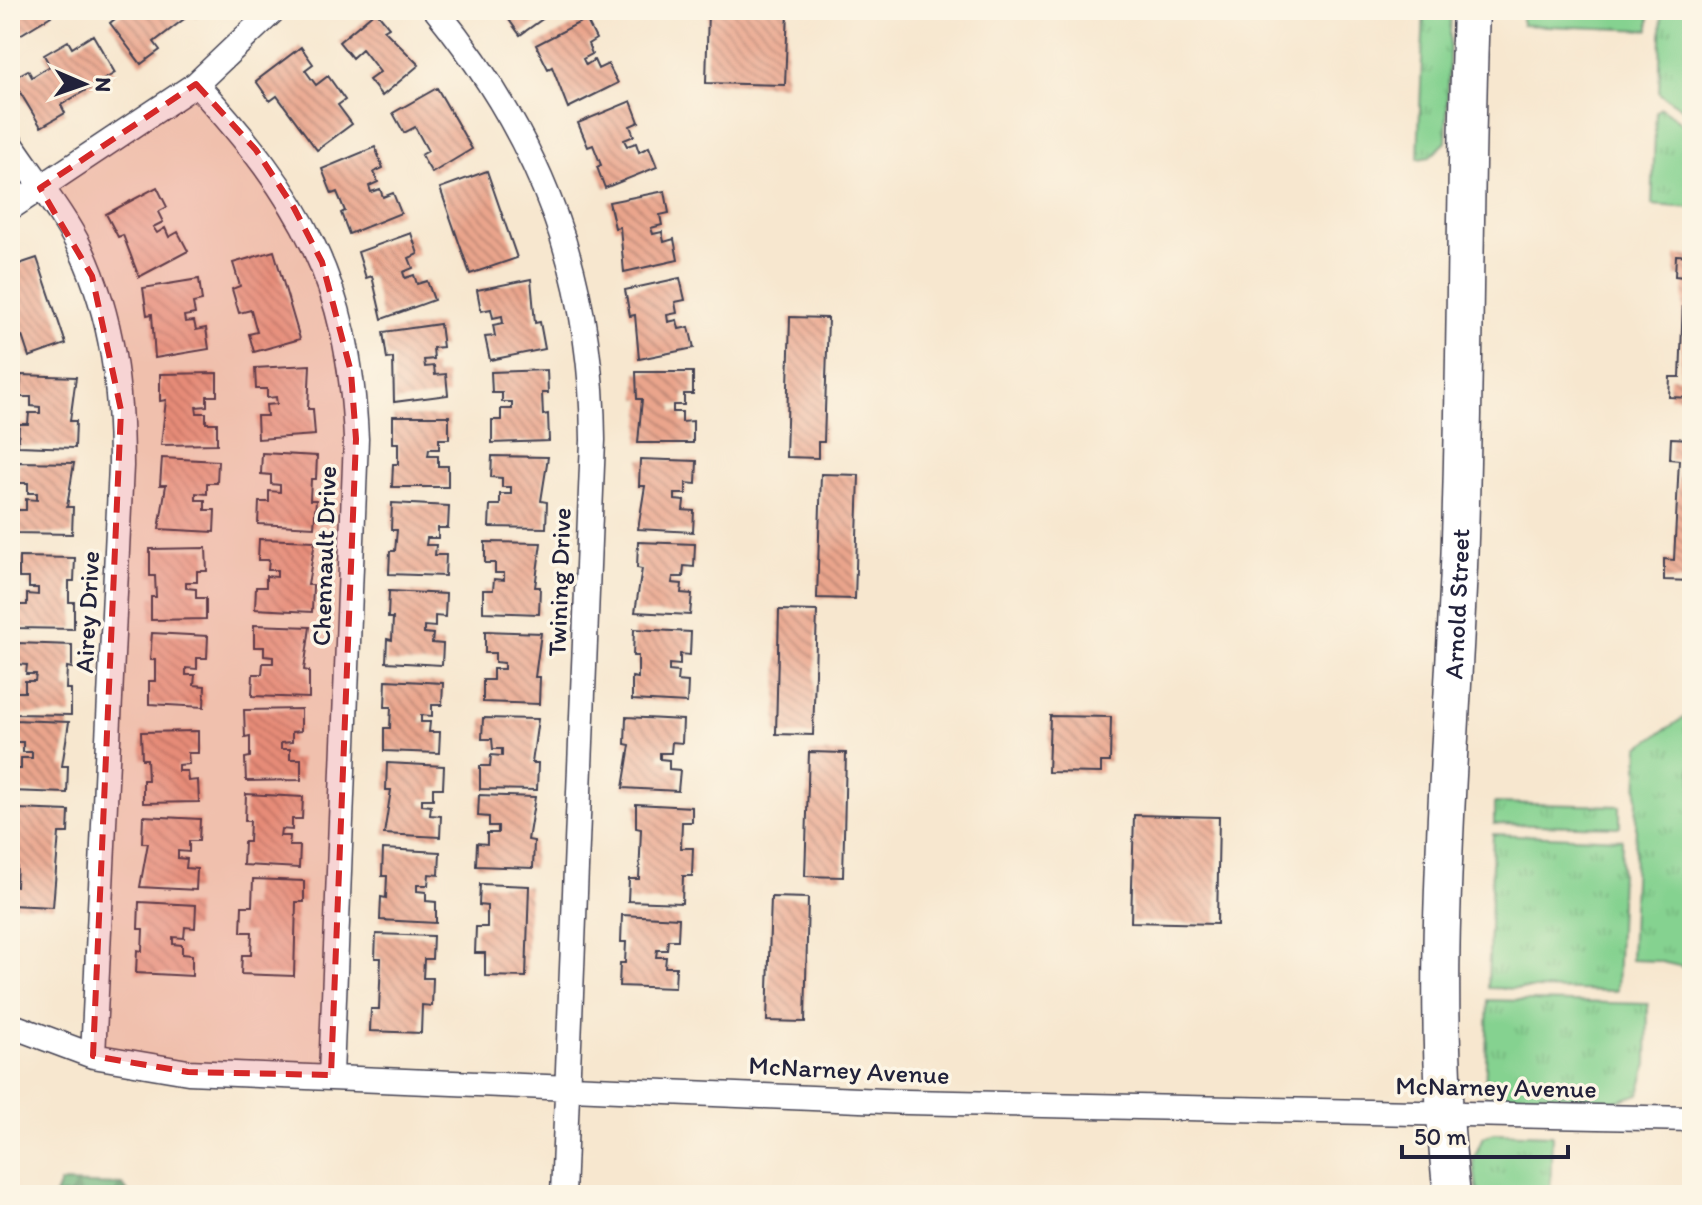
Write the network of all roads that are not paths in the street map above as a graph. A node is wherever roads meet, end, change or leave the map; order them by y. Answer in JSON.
{"nodes":[{"id":1,"x":274,"y":10,"type":"edge"},
{"id":2,"x":436,"y":10,"type":"edge"},
{"id":3,"x":1471,"y":10,"type":"edge"},
{"id":4,"x":196,"y":84,"type":"junction"},
{"id":5,"x":10,"y":142,"type":"edge"},
{"id":6,"x":40,"y":188,"type":"junction"},
{"id":7,"x":10,"y":208,"type":"edge"},
{"id":8,"x":10,"y":1025,"type":"edge"},
{"id":9,"x":93,"y":1056,"type":"junction"},
{"id":10,"x":331,"y":1075,"type":"junction"},
{"id":11,"x":566,"y":1085,"type":"junction"},
{"id":12,"x":1443,"y":1115,"type":"junction"},
{"id":13,"x":1692,"y":1119,"type":"edge"},
{"id":14,"x":563,"y":1195,"type":"edge"},
{"id":15,"x":1452,"y":1195,"type":"edge"}],
"edges":[{"from":1,"to":4,"type":"street"},
{"from":2,"to":11,"type":"street","name":"Twining Drive"},
{"from":3,"to":12,"type":"main road","name":"Arnold Street"},
{"from":4,"to":6,"type":"street"},
{"from":4,"to":10,"type":"street","name":"Chennault Drive"},
{"from":5,"to":6,"type":"street","name":"Airey Drive"},
{"from":6,"to":7,"type":"street"},
{"from":6,"to":9,"type":"street","name":"Airey Drive"},
{"from":8,"to":9,"type":"street","name":"McNarney Avenue"},
{"from":9,"to":10,"type":"street","name":"McNarney Avenue"},
{"from":10,"to":11,"type":"street","name":"McNarney Avenue"},
{"from":11,"to":12,"type":"street","name":"McNarney Avenue"},
{"from":11,"to":14,"type":"street","name":"Twining Drive"},
{"from":12,"to":13,"type":"street","name":"McNarney Avenue"},
{"from":12,"to":15,"type":"main road","name":"Arnold Street"}]}
